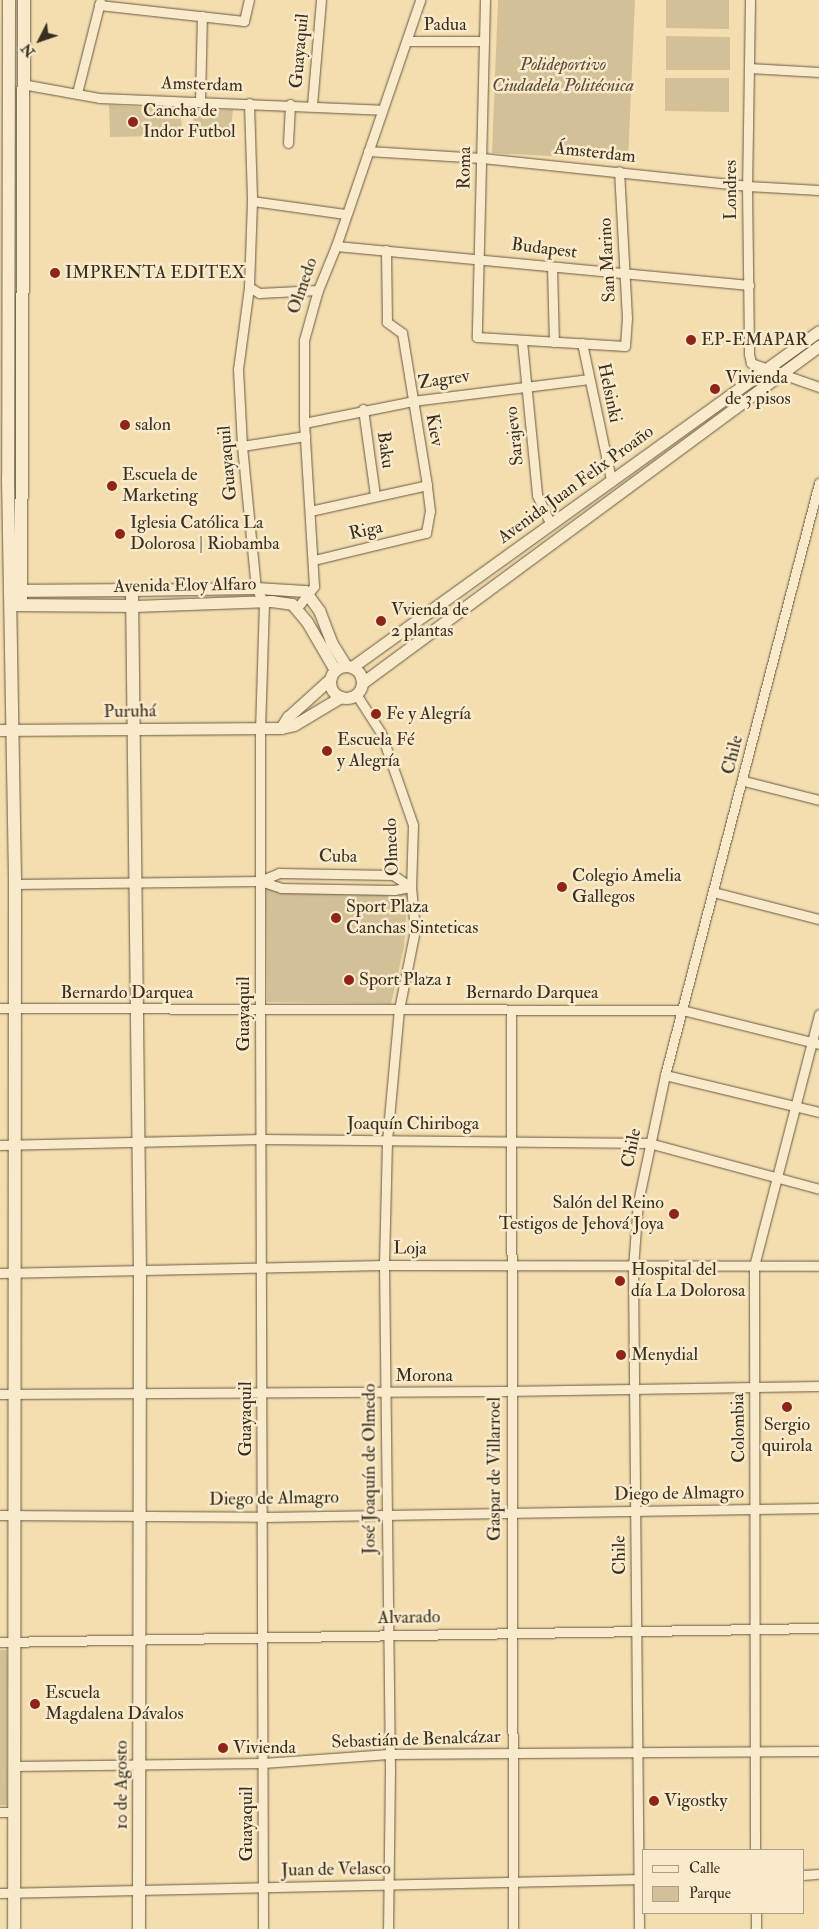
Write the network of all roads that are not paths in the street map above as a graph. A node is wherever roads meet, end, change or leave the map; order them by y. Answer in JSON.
{"nodes":[{"id":1,"x":9,"y":0,"type":"edge"},
{"id":2,"x":24,"y":0,"type":"edge"},
{"id":3,"x":249,"y":0,"type":"edge"},
{"id":4,"x":321,"y":0,"type":"edge"},
{"id":5,"x":420,"y":0,"type":"edge"},
{"id":6,"x":485,"y":0,"type":"edge"},
{"id":7,"x":750,"y":0,"type":"edge"},
{"id":8,"x":100,"y":3,"type":"edge"},
{"id":9,"x":202,"y":16,"type":"junction"},
{"id":10,"x":407,"y":41,"type":"junction"},
{"id":11,"x":484,"y":41,"type":"junction"},
{"id":12,"x":749,"y":68,"type":"junction"},
{"id":13,"x":819,"y":72,"type":"edge"},
{"id":14,"x":22,"y":84,"type":"junction"},
{"id":15,"x":77,"y":93,"type":"junction"},
{"id":16,"x":200,"y":101,"type":"junction"},
{"id":17,"x":248,"y":103,"type":"junction"},
{"id":18,"x":290,"y":104,"type":"junction"},
{"id":19,"x":312,"y":105,"type":"junction"},
{"id":20,"x":382,"y":110,"type":"junction"},
{"id":21,"x":288,"y":143,"type":"dead end"},
{"id":22,"x":5,"y":145,"type":"edge"},
{"id":23,"x":368,"y":151,"type":"junction"},
{"id":24,"x":482,"y":158,"type":"junction"},
{"id":25,"x":620,"y":172,"type":"junction"},
{"id":26,"x":747,"y":186,"type":"junction"},
{"id":27,"x":819,"y":190,"type":"edge"},
{"id":28,"x":252,"y":201,"type":"junction"},
{"id":29,"x":346,"y":214,"type":"junction"},
{"id":30,"x":336,"y":246,"type":"junction"},
{"id":31,"x":386,"y":250,"type":"junction"},
{"id":32,"x":480,"y":257,"type":"junction"},
{"id":33,"x":552,"y":267,"type":"junction"},
{"id":34,"x":625,"y":273,"type":"junction"},
{"id":35,"x":749,"y":285,"type":"junction"},
{"id":36,"x":249,"y":287,"type":"junction"},
{"id":37,"x":318,"y":290,"type":"junction"},
{"id":38,"x":819,"y":330,"type":"edge"},
{"id":39,"x":522,"y":340,"type":"junction"},
{"id":40,"x":554,"y":342,"type":"junction"},
{"id":41,"x":582,"y":343,"type":"junction"},
{"id":42,"x":819,"y":346,"type":"edge"},
{"id":43,"x":765,"y":370,"type":"junction"},
{"id":44,"x":783,"y":372,"type":"junction"},
{"id":45,"x":590,"y":379,"type":"junction"},
{"id":46,"x":526,"y":385,"type":"junction"},
{"id":47,"x":819,"y":387,"type":"edge"},
{"id":48,"x":413,"y":401,"type":"junction"},
{"id":49,"x":363,"y":409,"type":"junction"},
{"id":50,"x":304,"y":422,"type":"junction"},
{"id":51,"x":305,"y":436,"type":"junction"},
{"id":52,"x":242,"y":446,"type":"junction"},
{"id":53,"x":4,"y":478,"type":"edge"},
{"id":54,"x":611,"y":480,"type":"junction"},
{"id":55,"x":819,"y":483,"type":"edge"},
{"id":56,"x":427,"y":485,"type":"junction"},
{"id":57,"x":375,"y":495,"type":"junction"},
{"id":58,"x":310,"y":511,"type":"junction"},
{"id":59,"x":551,"y":525,"type":"junction"},
{"id":60,"x":426,"y":533,"type":"joint"},
{"id":61,"x":314,"y":560,"type":"junction"},
{"id":62,"x":256,"y":588,"type":"junction"},
{"id":63,"x":132,"y":590,"type":"junction"},
{"id":64,"x":10,"y":591,"type":"edge"},
{"id":65,"x":307,"y":594,"type":"junction"},
{"id":66,"x":264,"y":603,"type":"junction"},
{"id":67,"x":10,"y":605,"type":"edge"},
{"id":68,"x":134,"y":606,"type":"junction"},
{"id":69,"x":297,"y":608,"type":"junction"},
{"id":70,"x":341,"y":670,"type":"junction"},
{"id":71,"x":362,"y":683,"type":"junction"},
{"id":72,"x":356,"y":694,"type":"junction"},
{"id":73,"x":341,"y":697,"type":"junction"},
{"id":74,"x":260,"y":728,"type":"junction"},
{"id":75,"x":281,"y":728,"type":"junction"},
{"id":76,"x":136,"y":729,"type":"junction"},
{"id":77,"x":6,"y":730,"type":"edge"},
{"id":78,"x":744,"y":780,"type":"junction"},
{"id":79,"x":819,"y":800,"type":"edge"},
{"id":80,"x":137,"y":881,"type":"junction"},
{"id":81,"x":260,"y":881,"type":"junction"},
{"id":82,"x":15,"y":884,"type":"junction"},
{"id":83,"x":411,"y":887,"type":"junction"},
{"id":84,"x":713,"y":892,"type":"junction"},
{"id":85,"x":819,"y":919,"type":"edge"},
{"id":86,"x":0,"y":1008,"type":"edge"},
{"id":87,"x":14,"y":1008,"type":"junction"},
{"id":88,"x":136,"y":1009,"type":"junction"},
{"id":89,"x":260,"y":1010,"type":"junction"},
{"id":90,"x":398,"y":1010,"type":"junction"},
{"id":91,"x":510,"y":1010,"type":"junction"},
{"id":92,"x":682,"y":1010,"type":"junction"},
{"id":93,"x":819,"y":1014,"type":"edge"},
{"id":94,"x":815,"y":1043,"type":"edge"},
{"id":95,"x":665,"y":1075,"type":"junction"},
{"id":96,"x":795,"y":1105,"type":"junction"},
{"id":97,"x":819,"y":1112,"type":"edge"},
{"id":98,"x":262,"y":1139,"type":"junction"},
{"id":99,"x":511,"y":1139,"type":"junction"},
{"id":100,"x":387,"y":1141,"type":"junction"},
{"id":101,"x":649,"y":1143,"type":"junction"},
{"id":102,"x":6,"y":1145,"type":"edge"},
{"id":103,"x":137,"y":1145,"type":"junction"},
{"id":104,"x":776,"y":1176,"type":"junction"},
{"id":105,"x":819,"y":1189,"type":"edge"},
{"id":106,"x":384,"y":1265,"type":"junction"},
{"id":107,"x":754,"y":1266,"type":"junction"},
{"id":108,"x":819,"y":1266,"type":"edge"},
{"id":109,"x":511,"y":1267,"type":"junction"},
{"id":110,"x":633,"y":1268,"type":"junction"},
{"id":111,"x":260,"y":1269,"type":"junction"},
{"id":112,"x":140,"y":1272,"type":"junction"},
{"id":113,"x":0,"y":1273,"type":"edge"},
{"id":114,"x":15,"y":1273,"type":"junction"},
{"id":115,"x":819,"y":1386,"type":"edge"},
{"id":116,"x":635,"y":1388,"type":"junction"},
{"id":117,"x":754,"y":1388,"type":"junction"},
{"id":118,"x":512,"y":1391,"type":"junction"},
{"id":119,"x":263,"y":1392,"type":"junction"},
{"id":120,"x":387,"y":1392,"type":"junction"},
{"id":121,"x":139,"y":1393,"type":"junction"},
{"id":122,"x":0,"y":1394,"type":"edge"},
{"id":123,"x":15,"y":1394,"type":"junction"},
{"id":124,"x":819,"y":1508,"type":"edge"},
{"id":125,"x":757,"y":1509,"type":"junction"},
{"id":126,"x":636,"y":1510,"type":"junction"},
{"id":127,"x":385,"y":1514,"type":"junction"},
{"id":128,"x":510,"y":1514,"type":"junction"},
{"id":129,"x":0,"y":1515,"type":"edge"},
{"id":130,"x":14,"y":1515,"type":"junction"},
{"id":131,"x":138,"y":1516,"type":"junction"},
{"id":132,"x":263,"y":1517,"type":"junction"},
{"id":133,"x":819,"y":1628,"type":"edge"},
{"id":134,"x":756,"y":1629,"type":"junction"},
{"id":135,"x":637,"y":1631,"type":"junction"},
{"id":136,"x":514,"y":1633,"type":"junction"},
{"id":137,"x":388,"y":1635,"type":"junction"},
{"id":138,"x":263,"y":1636,"type":"junction"},
{"id":139,"x":13,"y":1641,"type":"junction"},
{"id":140,"x":140,"y":1641,"type":"junction"},
{"id":141,"x":0,"y":1642,"type":"edge"},
{"id":142,"x":819,"y":1751,"type":"edge"},
{"id":143,"x":754,"y":1752,"type":"junction"},
{"id":144,"x":513,"y":1753,"type":"junction"},
{"id":145,"x":636,"y":1753,"type":"junction"},
{"id":146,"x":389,"y":1754,"type":"junction"},
{"id":147,"x":138,"y":1762,"type":"junction"},
{"id":148,"x":263,"y":1763,"type":"junction"},
{"id":149,"x":13,"y":1766,"type":"junction"},
{"id":150,"x":0,"y":1812,"type":"edge"},
{"id":151,"x":14,"y":1812,"type":"junction"},
{"id":152,"x":755,"y":1849,"type":"edge"},
{"id":153,"x":819,"y":1874,"type":"edge"},
{"id":154,"x":804,"y":1875,"type":"edge"},
{"id":155,"x":641,"y":1879,"type":"edge"},
{"id":156,"x":513,"y":1882,"type":"junction"},
{"id":157,"x":388,"y":1886,"type":"junction"},
{"id":158,"x":263,"y":1888,"type":"junction"},
{"id":159,"x":140,"y":1891,"type":"junction"},
{"id":160,"x":0,"y":1893,"type":"edge"},
{"id":161,"x":14,"y":1893,"type":"junction"},
{"id":162,"x":756,"y":1914,"type":"edge"},
{"id":163,"x":14,"y":1929,"type":"edge"},
{"id":164,"x":139,"y":1929,"type":"edge"},
{"id":165,"x":263,"y":1929,"type":"edge"},
{"id":166,"x":388,"y":1929,"type":"edge"},
{"id":167,"x":513,"y":1929,"type":"edge"},
{"id":168,"x":639,"y":1929,"type":"edge"},
{"id":169,"x":756,"y":1929,"type":"edge"}],
"edges":[{"from":1,"to":22,"type":"main road"},
{"from":2,"to":14,"type":"main road"},
{"from":3,"to":9,"type":"street"},
{"from":4,"to":19,"type":"street","name":"Guayaquil"},
{"from":5,"to":10,"type":"street","name":"Olmedo"},
{"from":6,"to":11,"type":"street","name":"Roma"},
{"from":7,"to":12,"type":"street","name":"Londres"},
{"from":8,"to":9,"type":"street"},
{"from":8,"to":15,"type":"street"},
{"from":9,"to":16,"type":"street"},
{"from":10,"to":11,"type":"street","name":"Padua"},
{"from":10,"to":20,"type":"street","name":"Olmedo"},
{"from":11,"to":24,"type":"street","name":"Roma"},
{"from":12,"to":13,"type":"street"},
{"from":12,"to":26,"type":"street","name":"Londres"},
{"from":14,"to":15,"type":"street","name":"Amsterdam"},
{"from":14,"to":64,"type":"main road"},
{"from":15,"to":16,"type":"street","name":"Amsterdam"},
{"from":16,"to":17,"type":"street","name":"Amsterdam"},
{"from":17,"to":18,"type":"street","name":"Amsterdam"},
{"from":17,"to":28,"type":"street","name":"Guayaquil"},
{"from":18,"to":19,"type":"street","name":"Amsterdam"},
{"from":18,"to":21,"type":"street"},
{"from":19,"to":20,"type":"street","name":"Amsterdam"},
{"from":20,"to":23,"type":"street","name":"Olmedo"},
{"from":22,"to":53,"type":"main road"},
{"from":23,"to":24,"type":"street","name":"Ámsterdam"},
{"from":23,"to":29,"type":"street","name":"Olmedo"},
{"from":24,"to":25,"type":"street","name":"Ámsterdam"},
{"from":24,"to":32,"type":"street","name":"Roma"},
{"from":25,"to":26,"type":"street","name":"Ámsterdam"},
{"from":25,"to":34,"type":"street","name":"San Marino"},
{"from":26,"to":27,"type":"street","name":"Ámsterdam"},
{"from":26,"to":35,"type":"street","name":"Londres"},
{"from":28,"to":29,"type":"street"},
{"from":28,"to":36,"type":"street","name":"Guayaquil"},
{"from":29,"to":30,"type":"street","name":"Olmedo"},
{"from":30,"to":31,"type":"street","name":"Budapest"},
{"from":30,"to":37,"type":"street","name":"Olmedo"},
{"from":31,"to":32,"type":"street","name":"Budapest"},
{"from":31,"to":48,"type":"street","name":"Kiev"},
{"from":32,"to":33,"type":"street","name":"Budapest"},
{"from":32,"to":39,"type":"street","name":"Roma"},
{"from":33,"to":34,"type":"street","name":"Budapest"},
{"from":33,"to":40,"type":"street"},
{"from":34,"to":35,"type":"street","name":"Budapest"},
{"from":34,"to":41,"type":"street","name":"San Marino"},
{"from":35,"to":43,"type":"street","name":"Londres"},
{"from":36,"to":37,"type":"street"},
{"from":36,"to":52,"type":"street","name":"Guayaquil"},
{"from":37,"to":50,"type":"street","name":"Olmedo"},
{"from":38,"to":43,"type":"street","name":"Avenida Juan Felix Proaño"},
{"from":39,"to":40,"type":"street"},
{"from":39,"to":46,"type":"street","name":"Sarajevo"},
{"from":40,"to":41,"type":"street"},
{"from":41,"to":45,"type":"street","name":"Helsinki"},
{"from":42,"to":44,"type":"street","name":"Avenida Juan Felix Proaño"},
{"from":43,"to":44,"type":"street"},
{"from":43,"to":54,"type":"street","name":"Avenida Juan Felix Proaño"},
{"from":44,"to":47,"type":"street"},
{"from":44,"to":71,"type":"street","name":"Avenida Juan Felix Proaño"},
{"from":45,"to":46,"type":"street","name":"Zagrev"},
{"from":45,"to":54,"type":"street","name":"Helsinki"},
{"from":46,"to":48,"type":"street","name":"Zagrev"},
{"from":46,"to":59,"type":"street","name":"Sarajevo"},
{"from":48,"to":49,"type":"street","name":"Zagrev"},
{"from":48,"to":56,"type":"street","name":"Kiev"},
{"from":49,"to":50,"type":"street","name":"Zagrev"},
{"from":49,"to":57,"type":"street","name":"Baku"},
{"from":50,"to":51,"type":"street","name":"Olmedo"},
{"from":51,"to":52,"type":"street"},
{"from":51,"to":58,"type":"street","name":"Olmedo"},
{"from":52,"to":62,"type":"street","name":"Guayaquil"},
{"from":53,"to":64,"type":"main road"},
{"from":54,"to":59,"type":"street","name":"Avenida Juan Felix Proaño"},
{"from":55,"to":78,"type":"street","name":"Chile"},
{"from":56,"to":57,"type":"street"},
{"from":56,"to":60,"type":"street","name":"Kiev"},
{"from":57,"to":58,"type":"street"},
{"from":58,"to":61,"type":"street","name":"Olmedo"},
{"from":59,"to":70,"type":"street","name":"Avenida Juan Felix Proaño"},
{"from":60,"to":61,"type":"street","name":"Riga"},
{"from":61,"to":65,"type":"street","name":"Olmedo"},
{"from":62,"to":63,"type":"street","name":"Avenida Eloy Alfaro"},
{"from":62,"to":65,"type":"street","name":"Avenida Eloy Alfaro"},
{"from":62,"to":66,"type":"street","name":"Guayaquil"},
{"from":63,"to":64,"type":"main road","name":"Avenida Eloy Alfaro"},
{"from":63,"to":68,"type":"main road","name":"10 de Agosto"},
{"from":64,"to":67,"type":"main road"},
{"from":65,"to":69,"type":"street"},
{"from":65,"to":70,"type":"street"},
{"from":66,"to":68,"type":"street","name":"Avenida Eloy Alfaro"},
{"from":66,"to":69,"type":"street","name":"Avenida Eloy Alfaro"},
{"from":66,"to":74,"type":"street","name":"Guayaquil"},
{"from":67,"to":68,"type":"main road","name":"Avenida Eloy Alfaro"},
{"from":67,"to":77,"type":"main road"},
{"from":68,"to":76,"type":"main road","name":"10 de Agosto"},
{"from":69,"to":70,"type":"street"},
{"from":70,"to":71,"type":"street"},
{"from":70,"to":73,"type":"street"},
{"from":70,"to":75,"type":"street","name":"Avenida Juan Felix Proaño"},
{"from":71,"to":72,"type":"street"},
{"from":72,"to":73,"type":"street"},
{"from":72,"to":83,"type":"street","name":"Olmedo"},
{"from":73,"to":75,"type":"street"},
{"from":74,"to":75,"type":"street"},
{"from":74,"to":76,"type":"street","name":"Puruhá"},
{"from":74,"to":81,"type":"street","name":"Guayaquil"},
{"from":76,"to":77,"type":"street","name":"Puruhá"},
{"from":76,"to":80,"type":"main road","name":"10 de Agosto"},
{"from":77,"to":82,"type":"main road"},
{"from":78,"to":79,"type":"street"},
{"from":78,"to":84,"type":"street","name":"Chile"},
{"from":80,"to":81,"type":"street","name":"Cuba"},
{"from":80,"to":82,"type":"street","name":"Cuba"},
{"from":80,"to":88,"type":"main road","name":"10 de Agosto"},
{"from":81,"to":83,"type":"street","name":"Cuba"},
{"from":81,"to":83,"type":"street","name":"Cuba"},
{"from":81,"to":89,"type":"street","name":"Guayaquil"},
{"from":82,"to":87,"type":"main road"},
{"from":83,"to":90,"type":"street","name":"Olmedo"},
{"from":84,"to":85,"type":"street"},
{"from":84,"to":92,"type":"street","name":"Chile"},
{"from":86,"to":87,"type":"street","name":"Bernardo Darquea"},
{"from":87,"to":88,"type":"street","name":"Bernardo Darquea"},
{"from":87,"to":102,"type":"main road"},
{"from":88,"to":89,"type":"street","name":"Bernardo Darquea"},
{"from":88,"to":103,"type":"main road","name":"10 de Agosto"},
{"from":89,"to":90,"type":"street","name":"Bernardo Darquea"},
{"from":89,"to":98,"type":"street","name":"Guayaquil"},
{"from":90,"to":91,"type":"street","name":"Bernardo Darquea"},
{"from":90,"to":100,"type":"street","name":"José Joaquín de Olmedo"},
{"from":91,"to":92,"type":"street","name":"Bernardo Darquea"},
{"from":91,"to":99,"type":"street","name":"Gaspar de Villarroel"},
{"from":92,"to":94,"type":"street","name":"Bernardo Darquea"},
{"from":92,"to":95,"type":"street","name":"Chile"},
{"from":93,"to":94,"type":"street","name":"Colombia"},
{"from":94,"to":96,"type":"street","name":"Colombia"},
{"from":95,"to":96,"type":"street"},
{"from":95,"to":101,"type":"street","name":"Chile"},
{"from":96,"to":97,"type":"street"},
{"from":96,"to":104,"type":"street","name":"Colombia"},
{"from":98,"to":100,"type":"street","name":"Joaquín Chiriboga"},
{"from":98,"to":103,"type":"street","name":"Joaquín Chiriboga"},
{"from":98,"to":111,"type":"street","name":"Guayaquil"},
{"from":99,"to":100,"type":"street","name":"Joaquín Chiriboga"},
{"from":99,"to":101,"type":"street","name":"Joaquín Chiriboga"},
{"from":99,"to":109,"type":"street","name":"Gaspar de Villarroel"},
{"from":100,"to":106,"type":"street","name":"José Joaquín de Olmedo"},
{"from":101,"to":104,"type":"street","name":"Joaquín Chiriboga"},
{"from":101,"to":110,"type":"street","name":"Chile"},
{"from":102,"to":103,"type":"street","name":"Joaquín Chiriboga"},
{"from":102,"to":114,"type":"main road"},
{"from":103,"to":112,"type":"main road","name":"10 de Agosto"},
{"from":104,"to":105,"type":"street","name":"Joaquín Chiriboga"},
{"from":104,"to":107,"type":"street","name":"Colombia"},
{"from":106,"to":109,"type":"street","name":"Loja"},
{"from":106,"to":111,"type":"street","name":"Loja"},
{"from":106,"to":120,"type":"street","name":"José Joaquín de Olmedo"},
{"from":107,"to":108,"type":"street","name":"Loja"},
{"from":107,"to":110,"type":"street","name":"Loja"},
{"from":107,"to":117,"type":"street","name":"Colombia"},
{"from":109,"to":110,"type":"street","name":"Loja"},
{"from":109,"to":118,"type":"street","name":"Gaspar de Villarroel"},
{"from":110,"to":116,"type":"street","name":"Chile"},
{"from":111,"to":112,"type":"street","name":"Loja"},
{"from":111,"to":119,"type":"street","name":"Guayaquil"},
{"from":112,"to":114,"type":"street","name":"Loja"},
{"from":112,"to":121,"type":"main road","name":"10 de Agosto"},
{"from":113,"to":114,"type":"street","name":"Loja"},
{"from":114,"to":123,"type":"main road"},
{"from":115,"to":117,"type":"street","name":"Morona"},
{"from":116,"to":117,"type":"street","name":"Morona"},
{"from":116,"to":118,"type":"street","name":"Morona"},
{"from":116,"to":126,"type":"street","name":"Chile"},
{"from":117,"to":125,"type":"street","name":"Colombia"},
{"from":118,"to":120,"type":"street","name":"Morona"},
{"from":118,"to":128,"type":"street","name":"Gaspar de Villarroel"},
{"from":119,"to":120,"type":"street","name":"Morona"},
{"from":119,"to":121,"type":"street","name":"Morona"},
{"from":119,"to":132,"type":"street","name":"Guayaquil"},
{"from":120,"to":127,"type":"street","name":"José Joaquín de Olmedo"},
{"from":121,"to":123,"type":"street","name":"Morona"},
{"from":121,"to":131,"type":"main road","name":"10 de Agosto"},
{"from":122,"to":123,"type":"street","name":"Morona"},
{"from":123,"to":130,"type":"main road"},
{"from":124,"to":125,"type":"street","name":"Diego de Almagro"},
{"from":125,"to":126,"type":"street","name":"Diego de Almagro"},
{"from":125,"to":134,"type":"street","name":"Colombia"},
{"from":126,"to":128,"type":"street","name":"Diego de Almagro"},
{"from":126,"to":135,"type":"street","name":"Chile"},
{"from":127,"to":128,"type":"street","name":"Diego de Almagro"},
{"from":127,"to":132,"type":"street","name":"Diego de Almagro"},
{"from":127,"to":137,"type":"street","name":"José Joaquín de Olmedo"},
{"from":128,"to":136,"type":"street","name":"Gaspar de Villarroel"},
{"from":129,"to":130,"type":"street","name":"Diego de Almagro"},
{"from":130,"to":131,"type":"street","name":"Diego de Almagro"},
{"from":130,"to":139,"type":"main road"},
{"from":131,"to":132,"type":"street","name":"Diego de Almagro"},
{"from":131,"to":140,"type":"main road","name":"10 de Agosto"},
{"from":132,"to":138,"type":"street","name":"Guayaquil"},
{"from":133,"to":134,"type":"street","name":"Alvarado"},
{"from":134,"to":135,"type":"street","name":"Alvarado"},
{"from":134,"to":143,"type":"street","name":"Colombia"},
{"from":135,"to":136,"type":"street","name":"Alvarado"},
{"from":135,"to":145,"type":"street","name":"Chile"},
{"from":136,"to":137,"type":"street","name":"Alvarado"},
{"from":136,"to":144,"type":"street","name":"Gaspar de Villarroel"},
{"from":137,"to":138,"type":"street","name":"Alvarado"},
{"from":137,"to":146,"type":"street","name":"José Joaquín de Olmedo"},
{"from":138,"to":140,"type":"street","name":"Alvarado"},
{"from":138,"to":148,"type":"street","name":"Guayaquil"},
{"from":139,"to":140,"type":"street","name":"Alvarado"},
{"from":139,"to":141,"type":"street","name":"Alvarado"},
{"from":139,"to":149,"type":"main road"},
{"from":140,"to":147,"type":"main road","name":"10 de Agosto"},
{"from":142,"to":143,"type":"street","name":"Sebastián de Benalcázar"},
{"from":143,"to":145,"type":"street","name":"Sebastián de Benalcázar"},
{"from":143,"to":152,"type":"street","name":"Colombia"},
{"from":144,"to":145,"type":"street","name":"Sebastián de Benalcázar"},
{"from":144,"to":146,"type":"street","name":"Sebastián de Benalcázar"},
{"from":144,"to":156,"type":"street","name":"Gaspar de Villarroel"},
{"from":145,"to":155,"type":"street","name":"Chile"},
{"from":146,"to":148,"type":"street","name":"Sebastián de Benalcázar"},
{"from":146,"to":157,"type":"street","name":"José Joaquín de Olmedo"},
{"from":147,"to":148,"type":"street","name":"Sebastián de Benalcázar"},
{"from":147,"to":149,"type":"street","name":"Sebastián de Benalcázar"},
{"from":147,"to":159,"type":"main road","name":"10 de Agosto"},
{"from":148,"to":158,"type":"street","name":"Guayaquil"},
{"from":149,"to":151,"type":"main road"},
{"from":150,"to":151,"type":"street"},
{"from":151,"to":161,"type":"main road"},
{"from":153,"to":154,"type":"street"},
{"from":155,"to":156,"type":"street","name":"Juan de Velasco"},
{"from":155,"to":168,"type":"street","name":"Chile"},
{"from":156,"to":157,"type":"street","name":"Juan de Velasco"},
{"from":156,"to":167,"type":"street","name":"Gaspar de Villarroel"},
{"from":157,"to":158,"type":"street","name":"Juan de Velasco"},
{"from":157,"to":166,"type":"street","name":"José Joaquín de Olmedo"},
{"from":158,"to":159,"type":"street","name":"Juan de Velasco"},
{"from":158,"to":165,"type":"street","name":"Guayaquil"},
{"from":159,"to":161,"type":"street","name":"Juan de Velasco"},
{"from":159,"to":164,"type":"main road","name":"10 de Agosto"},
{"from":160,"to":161,"type":"street","name":"Juan de Velasco"},
{"from":161,"to":163,"type":"main road"},
{"from":162,"to":169,"type":"street"}]}
